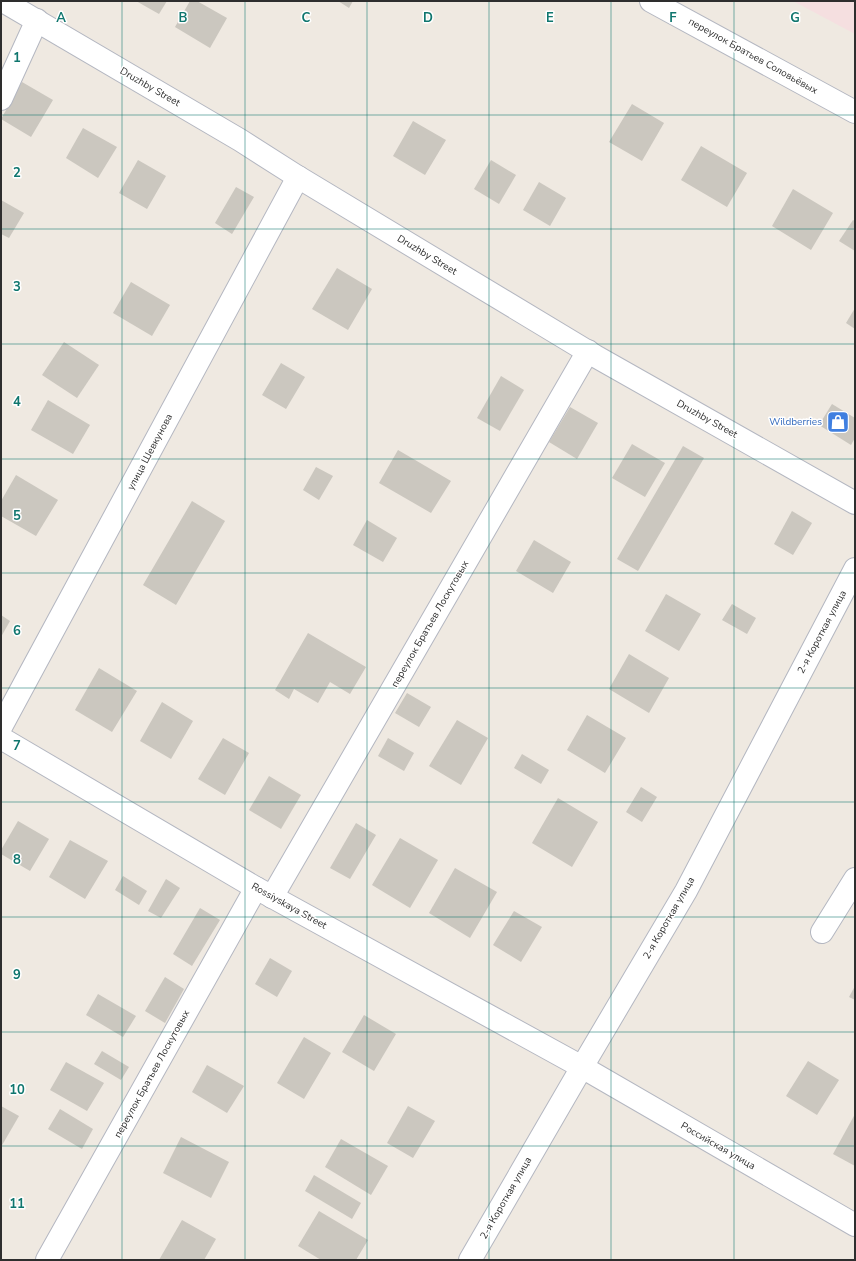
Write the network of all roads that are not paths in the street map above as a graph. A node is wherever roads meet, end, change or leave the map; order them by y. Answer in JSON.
{"nodes":[{"id":1,"x":3,"y":1,"type":"edge"},
{"id":2,"x":652,"y":1,"type":"edge"},
{"id":3,"x":37,"y":20,"type":"junction"},
{"id":4,"x":1,"y":98,"type":"edge"},
{"id":5,"x":855,"y":112,"type":"edge"},
{"id":6,"x":298,"y":178,"type":"junction"},
{"id":7,"x":588,"y":351,"type":"junction"},
{"id":8,"x":855,"y":503,"type":"edge"},
{"id":9,"x":855,"y":569,"type":"edge"},
{"id":10,"x":1,"y":727,"type":"edge"},
{"id":11,"x":1,"y":738,"type":"edge"},
{"id":12,"x":855,"y":879,"type":"edge"},
{"id":13,"x":264,"y":893,"type":"junction"},
{"id":14,"x":822,"y":932,"type":"dead end"},
{"id":15,"x":582,"y":1067,"type":"junction"},
{"id":16,"x":855,"y":1225,"type":"edge"},
{"id":17,"x":47,"y":1260,"type":"edge"},
{"id":18,"x":470,"y":1260,"type":"edge"}],
"edges":[{"from":1,"to":3,"type":"street","name":"Druzhby Street"},
{"from":2,"to":5,"type":"street","name":"переулок Братьев Соловьёвых"},
{"from":3,"to":4,"type":"street"},
{"from":3,"to":6,"type":"street","name":"Druzhby Street"},
{"from":6,"to":7,"type":"street","name":"Druzhby Street"},
{"from":6,"to":10,"type":"street","name":"улица Шевкунова"},
{"from":7,"to":8,"type":"street","name":"Druzhby Street"},
{"from":7,"to":13,"type":"street","name":"переулок Братьев Лоскутовых"},
{"from":9,"to":15,"type":"street","name":"2-я Короткая улица"},
{"from":11,"to":13,"type":"street","name":"Rossiyskaya Street"},
{"from":12,"to":14,"type":"street"},
{"from":13,"to":15,"type":"street","name":"Rossiyskaya Street"},
{"from":13,"to":17,"type":"street","name":"переулок Братьев Лоскутовых"},
{"from":15,"to":16,"type":"street","name":"Российская улица"},
{"from":15,"to":18,"type":"street","name":"2-я Короткая улица"}]}
